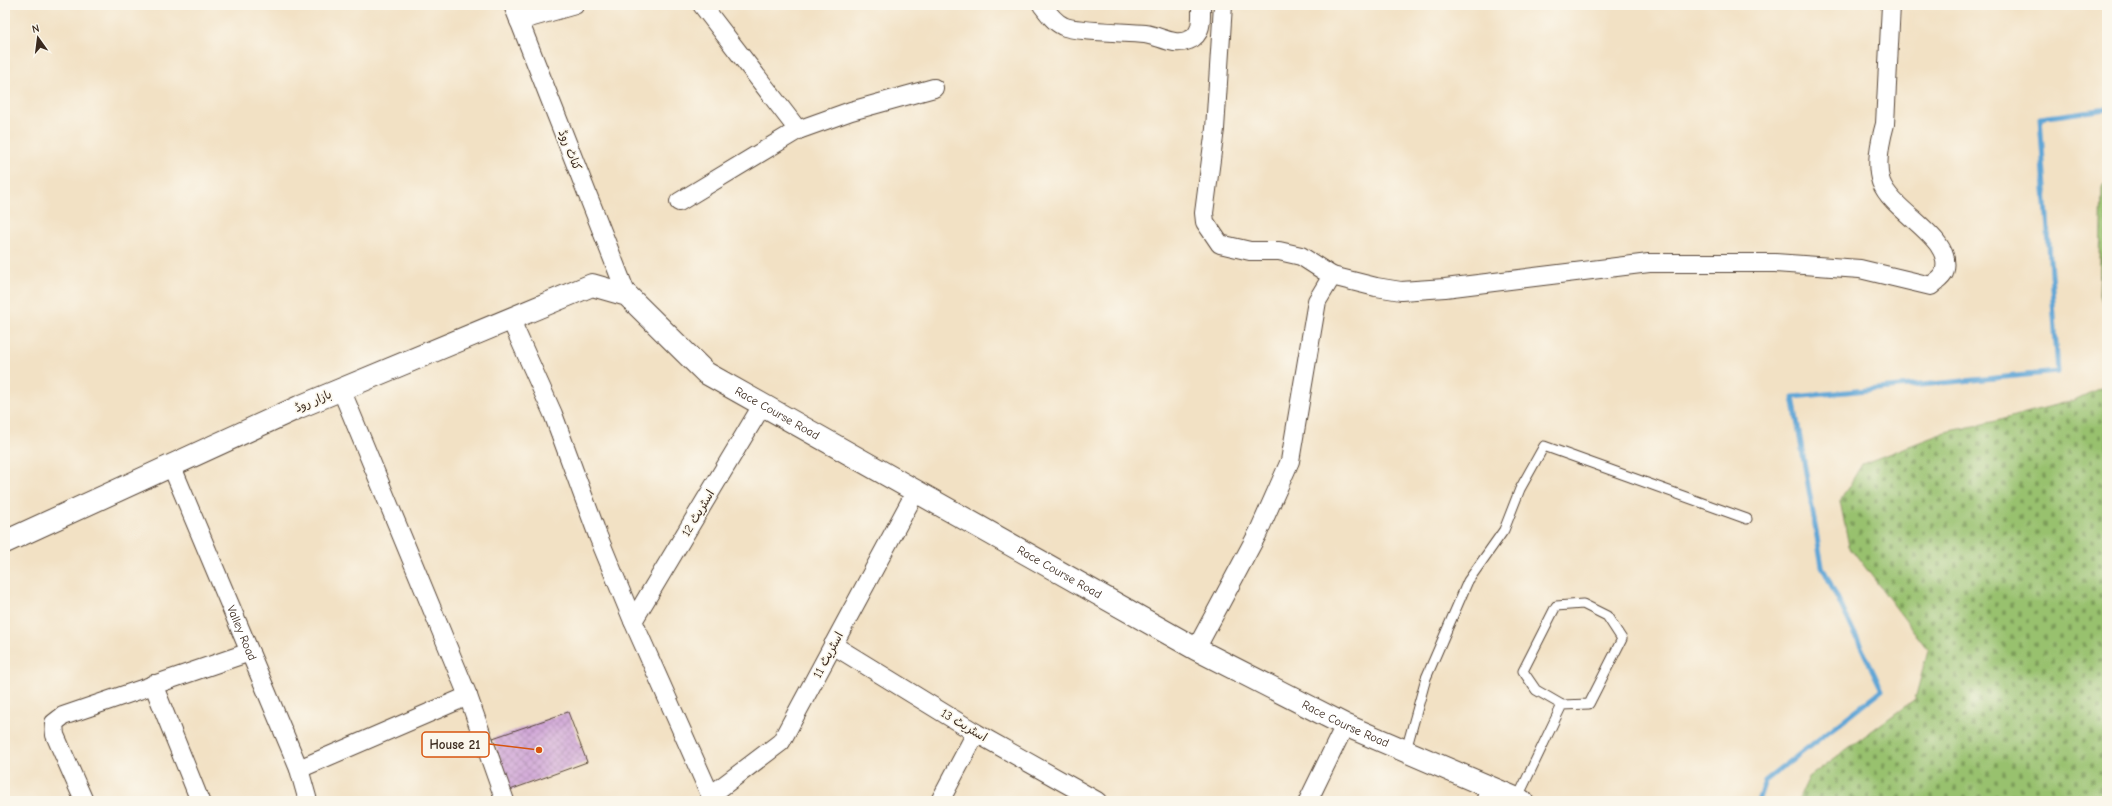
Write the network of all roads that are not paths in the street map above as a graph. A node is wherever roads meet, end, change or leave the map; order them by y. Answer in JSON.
{"nodes":[{"id":1,"x":575,"y":5,"type":"edge"},
{"id":2,"x":702,"y":5,"type":"edge"},
{"id":3,"x":1042,"y":5,"type":"edge"},
{"id":4,"x":1201,"y":5,"type":"edge"},
{"id":5,"x":1224,"y":5,"type":"edge"},
{"id":6,"x":1891,"y":5,"type":"edge"},
{"id":7,"x":516,"y":13,"type":"edge"},
{"id":8,"x":934,"y":88,"type":"dead end"},
{"id":9,"x":798,"y":130,"type":"junction"},
{"id":10,"x":679,"y":202,"type":"dead end"},
{"id":11,"x":1332,"y":276,"type":"junction"},
{"id":12,"x":627,"y":294,"type":"junction"},
{"id":13,"x":510,"y":318,"type":"junction"},
{"id":14,"x":341,"y":389,"type":"junction"},
{"id":15,"x":763,"y":404,"type":"junction"},
{"id":16,"x":172,"y":467,"type":"junction"},
{"id":17,"x":916,"y":490,"type":"junction"},
{"id":18,"x":1747,"y":519,"type":"dead end"},
{"id":19,"x":5,"y":542,"type":"edge"},
{"id":20,"x":633,"y":621,"type":"junction"},
{"id":21,"x":833,"y":645,"type":"junction"},
{"id":22,"x":1196,"y":649,"type":"junction"},
{"id":23,"x":250,"y":652,"type":"junction"},
{"id":24,"x":154,"y":684,"type":"junction"},
{"id":25,"x":468,"y":696,"type":"junction"},
{"id":26,"x":1562,"y":705,"type":"junction"},
{"id":27,"x":1345,"y":725,"type":"junction"},
{"id":28,"x":976,"y":733,"type":"junction"},
{"id":29,"x":1406,"y":750,"type":"junction"},
{"id":30,"x":299,"y":770,"type":"junction"},
{"id":31,"x":1488,"y":795,"type":"edge"},
{"id":32,"x":712,"y":798,"type":"edge"},
{"id":33,"x":1520,"y":800,"type":"edge"},
{"id":34,"x":84,"y":801,"type":"edge"},
{"id":35,"x":200,"y":801,"type":"edge"},
{"id":36,"x":308,"y":801,"type":"edge"},
{"id":37,"x":505,"y":801,"type":"edge"},
{"id":38,"x":940,"y":801,"type":"edge"},
{"id":39,"x":1097,"y":801,"type":"edge"},
{"id":40,"x":1308,"y":801,"type":"edge"}],
"edges":[{"from":1,"to":7,"type":"street"},
{"from":2,"to":9,"type":"street"},
{"from":3,"to":4,"type":"street"},
{"from":5,"to":11,"type":"street"},
{"from":6,"to":11,"type":"street"},
{"from":7,"to":12,"type":"street","name":"کناٹ روڈ"},
{"from":8,"to":9,"type":"street"},
{"from":9,"to":10,"type":"street"},
{"from":11,"to":22,"type":"street"},
{"from":12,"to":13,"type":"street","name":"بازار روڈ"},
{"from":12,"to":15,"type":"street","name":"Race Course Road"},
{"from":13,"to":14,"type":"street","name":"بازار روڈ"},
{"from":13,"to":20,"type":"street"},
{"from":14,"to":16,"type":"street","name":"بازار روڈ"},
{"from":14,"to":25,"type":"street"},
{"from":15,"to":17,"type":"street","name":"Race Course Road"},
{"from":15,"to":20,"type":"street","name":"اسٹریٹ 12"},
{"from":16,"to":19,"type":"street","name":"بازار روڈ"},
{"from":16,"to":23,"type":"street","name":"Valley Road"},
{"from":17,"to":21,"type":"street","name":"اسٹریٹ 11"},
{"from":17,"to":22,"type":"street","name":"Race Course Road"},
{"from":18,"to":29,"type":"lane"},
{"from":20,"to":32,"type":"street"},
{"from":21,"to":28,"type":"street","name":"اسٹریٹ 13"},
{"from":21,"to":32,"type":"street","name":"اسٹریٹ 11"},
{"from":22,"to":27,"type":"street","name":"Race Course Road"},
{"from":23,"to":24,"type":"street"},
{"from":23,"to":30,"type":"street","name":"Valley Road"},
{"from":24,"to":34,"type":"street"},
{"from":24,"to":35,"type":"street"},
{"from":25,"to":30,"type":"street"},
{"from":25,"to":37,"type":"street"},
{"from":26,"to":26,"type":"lane"},
{"from":26,"to":33,"type":"lane"},
{"from":27,"to":29,"type":"street","name":"Race Course Road"},
{"from":27,"to":40,"type":"street"},
{"from":28,"to":38,"type":"street"},
{"from":28,"to":39,"type":"street","name":"اسٹریٹ 13"},
{"from":29,"to":31,"type":"street","name":"Race Course Road"},
{"from":30,"to":36,"type":"street","name":"Valley Road"},
{"from":31,"to":33,"type":"street","name":"Race Course Road"}]}
